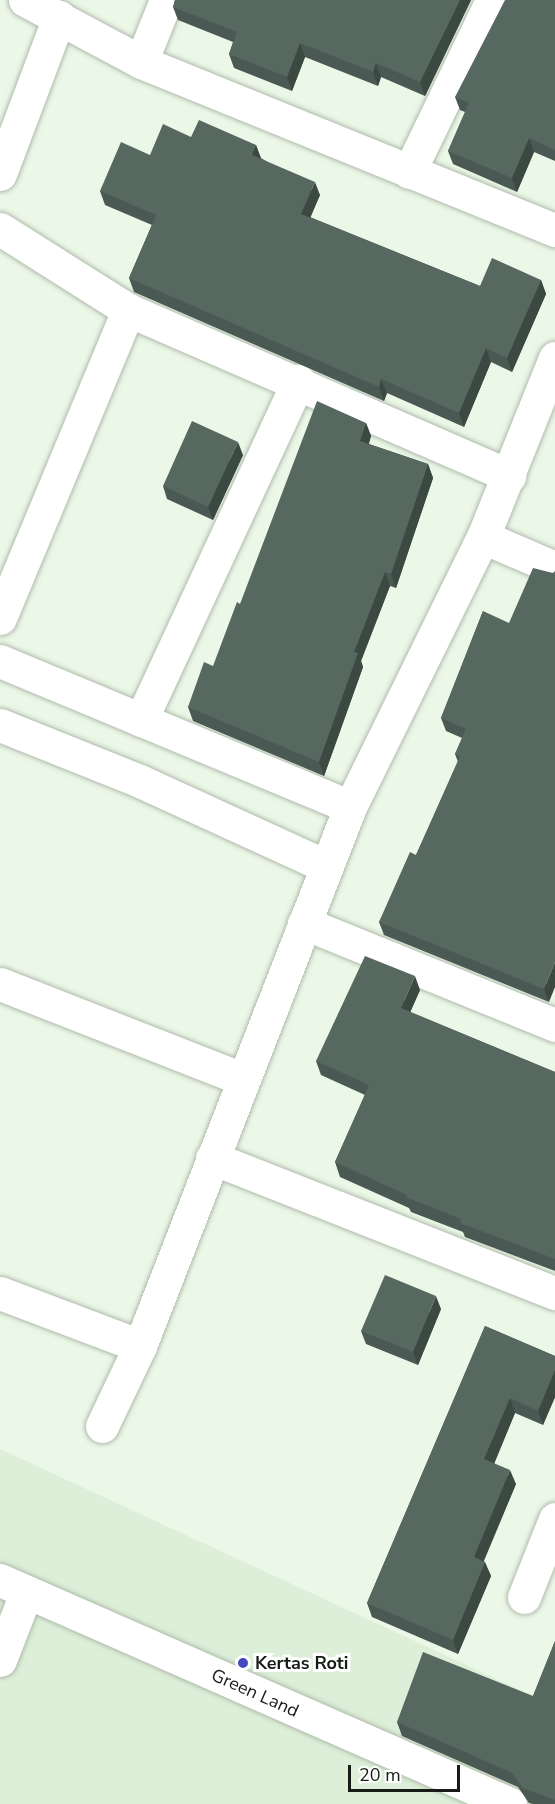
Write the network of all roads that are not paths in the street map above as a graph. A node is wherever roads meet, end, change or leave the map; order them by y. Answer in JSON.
{"nodes":[{"id":1,"x":25,"y":0,"type":"edge"},
{"id":2,"x":166,"y":0,"type":"edge"},
{"id":3,"x":492,"y":0,"type":"edge"},
{"id":4,"x":58,"y":17,"type":"junction"},
{"id":5,"x":141,"y":62,"type":"junction"},
{"id":6,"x":409,"y":172,"type":"junction"},
{"id":7,"x":0,"y":174,"type":"edge"},
{"id":8,"x":0,"y":229,"type":"edge"},
{"id":9,"x":555,"y":230,"type":"edge"},
{"id":10,"x":128,"y":310,"type":"junction"},
{"id":11,"x":555,"y":358,"type":"edge"},
{"id":12,"x":298,"y":381,"type":"junction"},
{"id":13,"x":509,"y":476,"type":"junction"},
{"id":14,"x":483,"y":537,"type":"junction"},
{"id":15,"x":555,"y":568,"type":"edge"},
{"id":16,"x":0,"y":618,"type":"edge"},
{"id":17,"x":0,"y":661,"type":"edge"},
{"id":18,"x":141,"y":720,"type":"junction"},
{"id":19,"x":0,"y":725,"type":"edge"},
{"id":20,"x":350,"y":807,"type":"junction"},
{"id":21,"x":327,"y":866,"type":"junction"},
{"id":22,"x":304,"y":923,"type":"junction"},
{"id":23,"x":0,"y":984,"type":"edge"},
{"id":24,"x":555,"y":1025,"type":"edge"},
{"id":25,"x":242,"y":1079,"type":"junction"},
{"id":26,"x":212,"y":1158,"type":"junction"},
{"id":27,"x":0,"y":1293,"type":"edge"},
{"id":28,"x":555,"y":1293,"type":"edge"},
{"id":29,"x":140,"y":1346,"type":"junction"},
{"id":30,"x":102,"y":1426,"type":"dead end"},
{"id":31,"x":555,"y":1519,"type":"edge"},
{"id":32,"x":13,"y":1586,"type":"edge"},
{"id":33,"x":524,"y":1597,"type":"dead end"},
{"id":34,"x":0,"y":1660,"type":"edge"},
{"id":35,"x":510,"y":1804,"type":"edge"}],
"edges":[{"from":1,"to":4,"type":"street"},
{"from":2,"to":5,"type":"street"},
{"from":3,"to":6,"type":"street"},
{"from":4,"to":5,"type":"street"},
{"from":4,"to":7,"type":"street"},
{"from":5,"to":6,"type":"street"},
{"from":6,"to":9,"type":"street"},
{"from":8,"to":10,"type":"street"},
{"from":10,"to":12,"type":"street"},
{"from":10,"to":16,"type":"street"},
{"from":11,"to":13,"type":"street"},
{"from":12,"to":13,"type":"street"},
{"from":12,"to":18,"type":"street"},
{"from":13,"to":14,"type":"street"},
{"from":14,"to":15,"type":"street"},
{"from":14,"to":20,"type":"street"},
{"from":17,"to":18,"type":"street"},
{"from":18,"to":20,"type":"street"},
{"from":19,"to":21,"type":"street"},
{"from":20,"to":21,"type":"street"},
{"from":21,"to":22,"type":"street"},
{"from":22,"to":24,"type":"street"},
{"from":22,"to":25,"type":"street"},
{"from":23,"to":25,"type":"street"},
{"from":25,"to":26,"type":"street"},
{"from":26,"to":28,"type":"street"},
{"from":26,"to":29,"type":"street"},
{"from":27,"to":29,"type":"street"},
{"from":29,"to":30,"type":"street"},
{"from":31,"to":33,"type":"street"},
{"from":32,"to":34,"type":"street"},
{"from":32,"to":35,"type":"street","name":"Green Land"}]}
